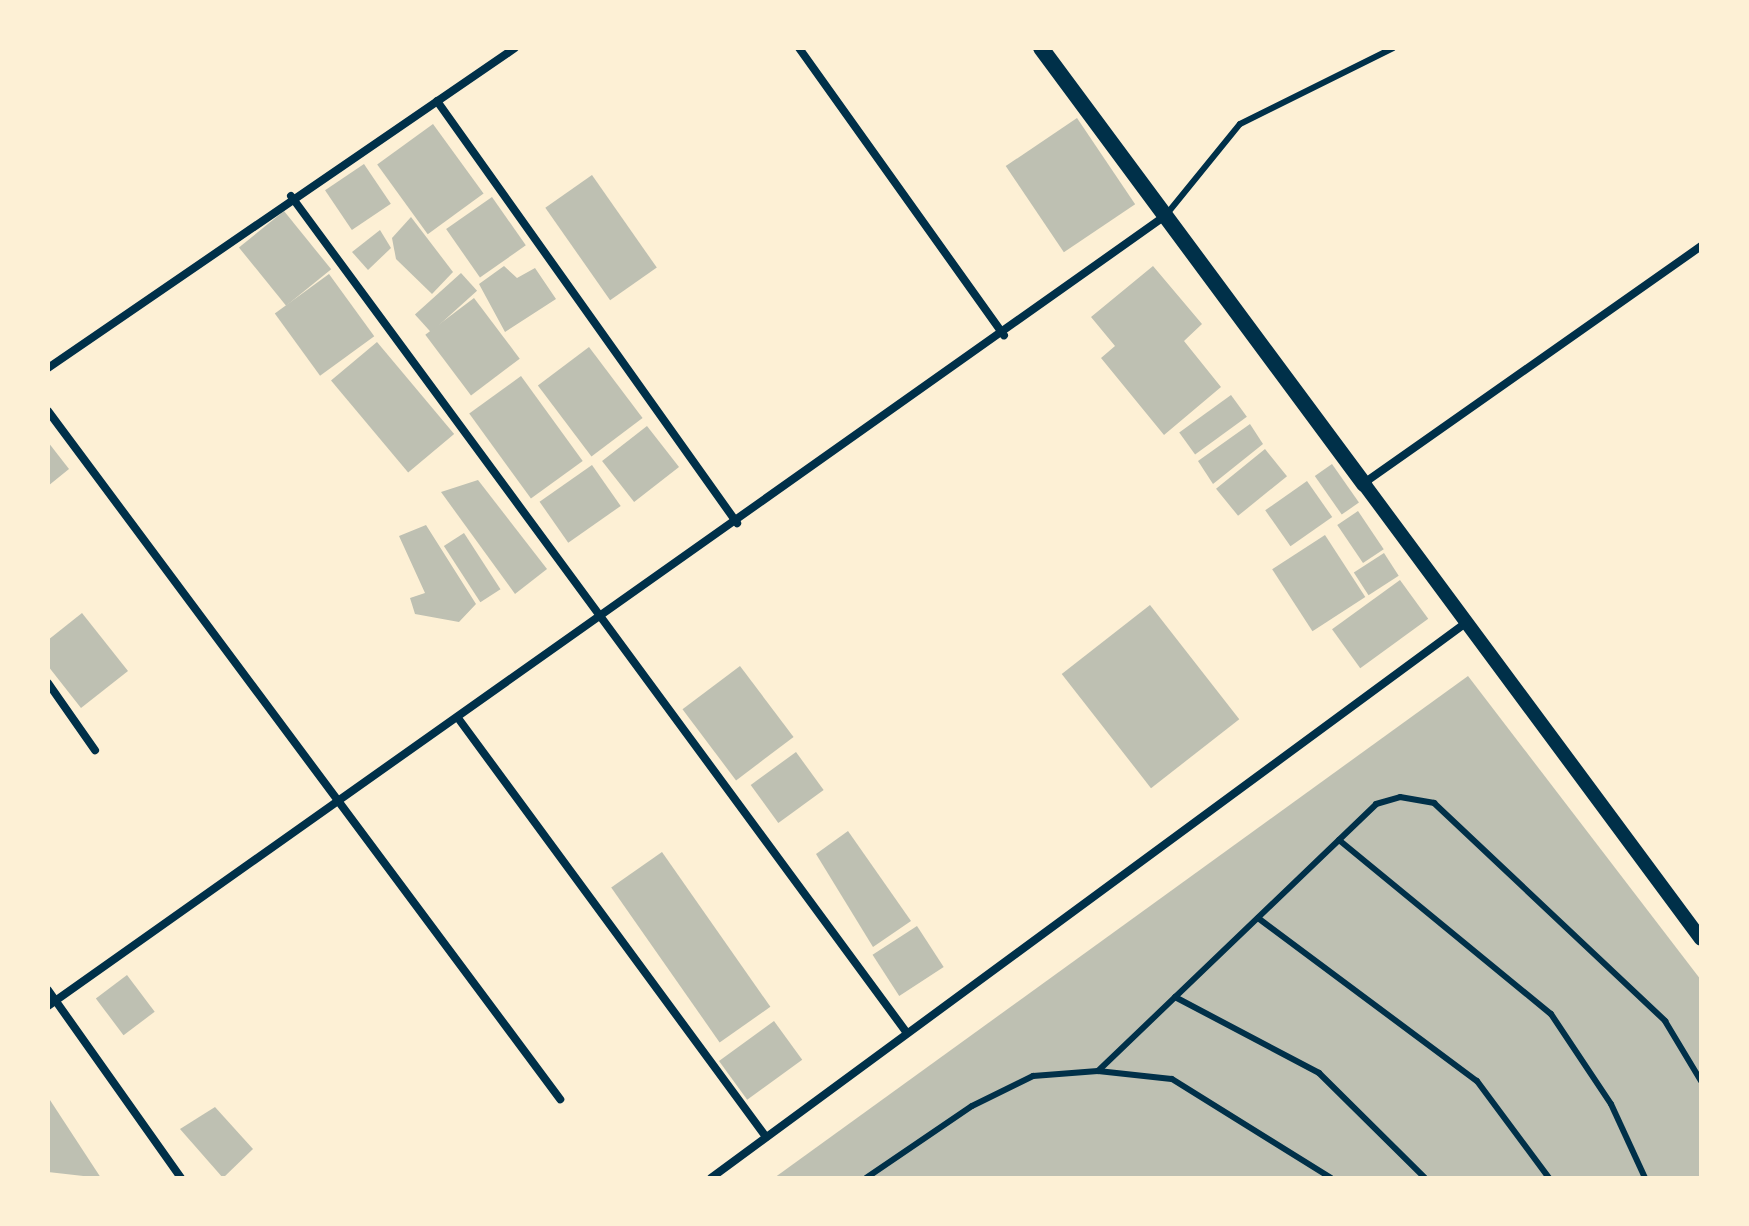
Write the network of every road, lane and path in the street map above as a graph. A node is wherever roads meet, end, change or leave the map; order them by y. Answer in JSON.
{"nodes":[{"id":1,"x":515,"y":48,"type":"edge"},
{"id":2,"x":799,"y":48,"type":"edge"},
{"id":3,"x":1041,"y":48,"type":"edge"},
{"id":4,"x":1393,"y":48,"type":"edge"},
{"id":5,"x":437,"y":101,"type":"junction"},
{"id":6,"x":291,"y":196,"type":"junction"},
{"id":7,"x":1165,"y":216,"type":"junction"},
{"id":8,"x":1701,"y":246,"type":"edge"},
{"id":9,"x":1004,"y":335,"type":"junction"},
{"id":10,"x":48,"y":368,"type":"edge"},
{"id":11,"x":48,"y":411,"type":"edge"},
{"id":12,"x":1364,"y":484,"type":"junction"},
{"id":13,"x":737,"y":523,"type":"junction"},
{"id":14,"x":602,"y":618,"type":"junction"},
{"id":15,"x":1468,"y":621,"type":"junction"},
{"id":16,"x":48,"y":683,"type":"edge"},
{"id":17,"x":458,"y":718,"type":"junction"},
{"id":18,"x":95,"y":750,"type":"dead end"},
{"id":19,"x":343,"y":799,"type":"junction"},
{"id":20,"x":1339,"y":840,"type":"junction"},
{"id":21,"x":1258,"y":918,"type":"junction"},
{"id":22,"x":1701,"y":939,"type":"edge"},
{"id":23,"x":48,"y":990,"type":"edge"},
{"id":24,"x":1175,"y":997,"type":"junction"},
{"id":25,"x":52,"y":1004,"type":"edge"},
{"id":26,"x":907,"y":1033,"type":"junction"},
{"id":27,"x":1098,"y":1071,"type":"junction"},
{"id":28,"x":1701,"y":1081,"type":"edge"},
{"id":29,"x":560,"y":1099,"type":"dead end"},
{"id":30,"x":766,"y":1137,"type":"junction"},
{"id":31,"x":181,"y":1178,"type":"edge"},
{"id":32,"x":711,"y":1178,"type":"edge"},
{"id":33,"x":866,"y":1178,"type":"edge"},
{"id":34,"x":1331,"y":1178,"type":"edge"},
{"id":35,"x":1425,"y":1178,"type":"edge"},
{"id":36,"x":1549,"y":1178,"type":"edge"},
{"id":37,"x":1645,"y":1178,"type":"edge"}],
"edges":[{"from":1,"to":5,"type":"street"},
{"from":2,"to":9,"type":"street"},
{"from":3,"to":7,"type":"main road"},
{"from":4,"to":7,"type":"lane"},
{"from":5,"to":6,"type":"street"},
{"from":5,"to":13,"type":"street"},
{"from":6,"to":10,"type":"street"},
{"from":6,"to":14,"type":"street"},
{"from":7,"to":9,"type":"street"},
{"from":7,"to":12,"type":"main road"},
{"from":8,"to":12,"type":"street"},
{"from":9,"to":13,"type":"street"},
{"from":11,"to":19,"type":"street"},
{"from":12,"to":15,"type":"street"},
{"from":13,"to":14,"type":"street"},
{"from":14,"to":17,"type":"street"},
{"from":14,"to":26,"type":"street"},
{"from":15,"to":22,"type":"street"},
{"from":15,"to":26,"type":"street"},
{"from":16,"to":18,"type":"street"},
{"from":17,"to":19,"type":"street"},
{"from":17,"to":30,"type":"street"},
{"from":19,"to":25,"type":"street"},
{"from":19,"to":29,"type":"street"},
{"from":20,"to":21,"type":"lane"},
{"from":20,"to":28,"type":"lane"},
{"from":20,"to":37,"type":"lane"},
{"from":21,"to":24,"type":"lane"},
{"from":21,"to":36,"type":"lane"},
{"from":23,"to":25,"type":"street"},
{"from":24,"to":27,"type":"lane"},
{"from":24,"to":35,"type":"lane"},
{"from":25,"to":31,"type":"street"},
{"from":26,"to":30,"type":"street"},
{"from":27,"to":33,"type":"lane"},
{"from":27,"to":34,"type":"lane"},
{"from":30,"to":32,"type":"street"}]}
